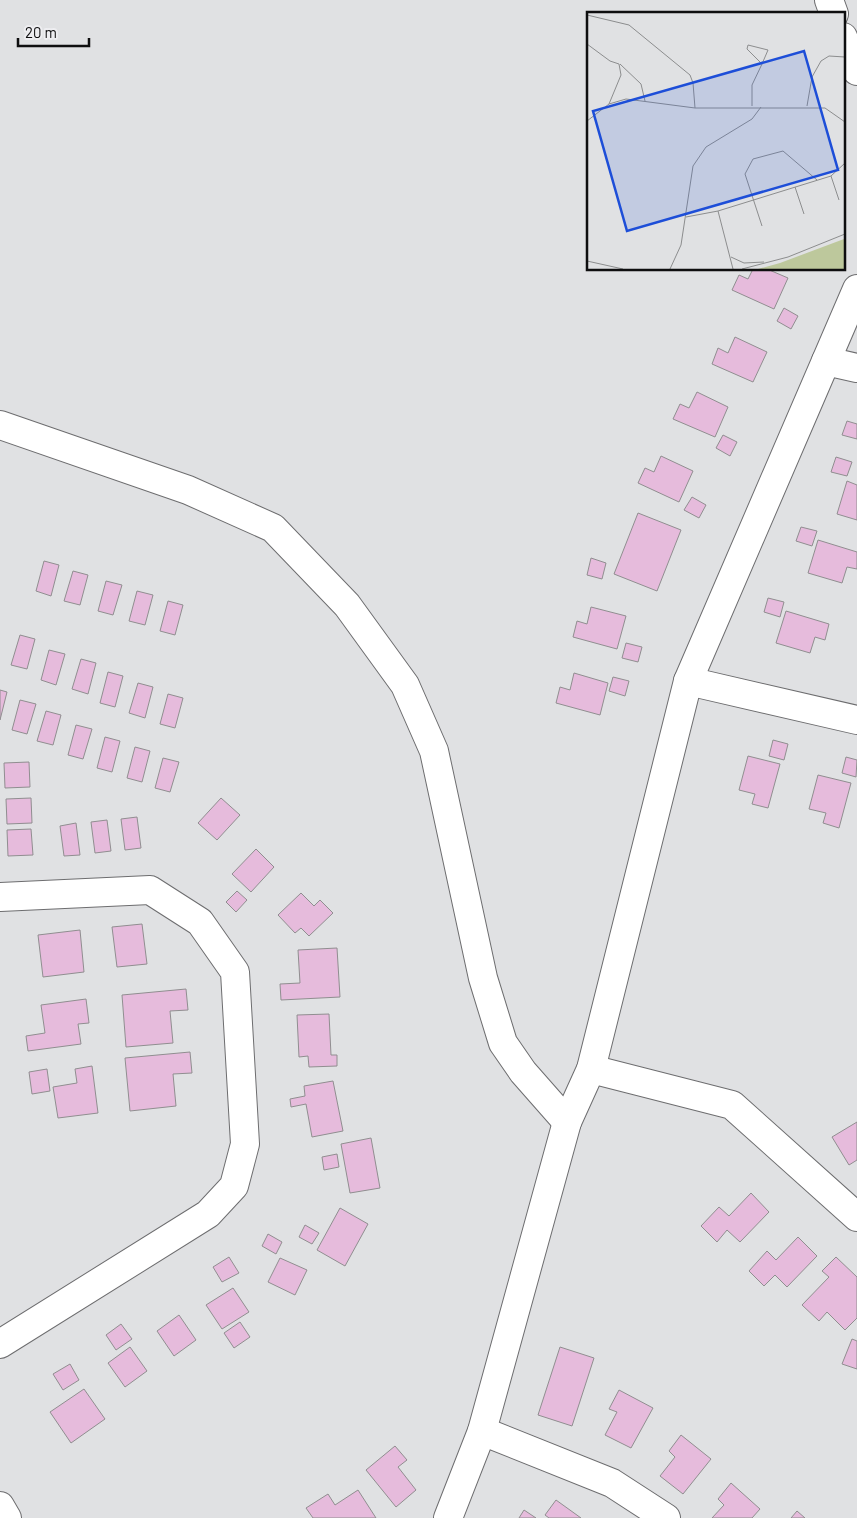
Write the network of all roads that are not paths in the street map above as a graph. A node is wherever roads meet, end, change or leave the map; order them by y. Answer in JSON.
{"nodes":[{"id":1,"x":829,"y":0,"type":"edge"},
{"id":2,"x":833,"y":12,"type":"edge"},
{"id":3,"x":844,"y":38,"type":"edge"},
{"id":4,"x":857,"y":71,"type":"edge"},
{"id":5,"x":857,"y":289,"type":"edge"},
{"id":6,"x":826,"y":361,"type":"junction"},
{"id":7,"x":857,"y":368,"type":"edge"},
{"id":8,"x":0,"y":425,"type":"edge"},
{"id":9,"x":688,"y":681,"type":"junction"},
{"id":10,"x":857,"y":720,"type":"edge"},
{"id":11,"x":0,"y":897,"type":"edge"},
{"id":12,"x":591,"y":1069,"type":"junction"},
{"id":13,"x":568,"y":1122,"type":"junction"},
{"id":14,"x":856,"y":1214,"type":"edge"},
{"id":15,"x":0,"y":1344,"type":"edge"},
{"id":16,"x":482,"y":1431,"type":"junction"},
{"id":17,"x":0,"y":1506,"type":"edge"},
{"id":18,"x":7,"y":1518,"type":"edge"},
{"id":19,"x":448,"y":1518,"type":"edge"},
{"id":20,"x":666,"y":1518,"type":"edge"}],
"edges":[{"from":1,"to":2,"type":"street"},
{"from":3,"to":4,"type":"street"},
{"from":5,"to":6,"type":"street"},
{"from":6,"to":7,"type":"street"},
{"from":6,"to":9,"type":"street"},
{"from":8,"to":13,"type":"street"},
{"from":9,"to":10,"type":"street"},
{"from":9,"to":12,"type":"street"},
{"from":11,"to":15,"type":"street"},
{"from":12,"to":13,"type":"street"},
{"from":12,"to":14,"type":"street"},
{"from":13,"to":16,"type":"street"},
{"from":16,"to":19,"type":"street"},
{"from":16,"to":20,"type":"street"},
{"from":17,"to":18,"type":"street"}]}
